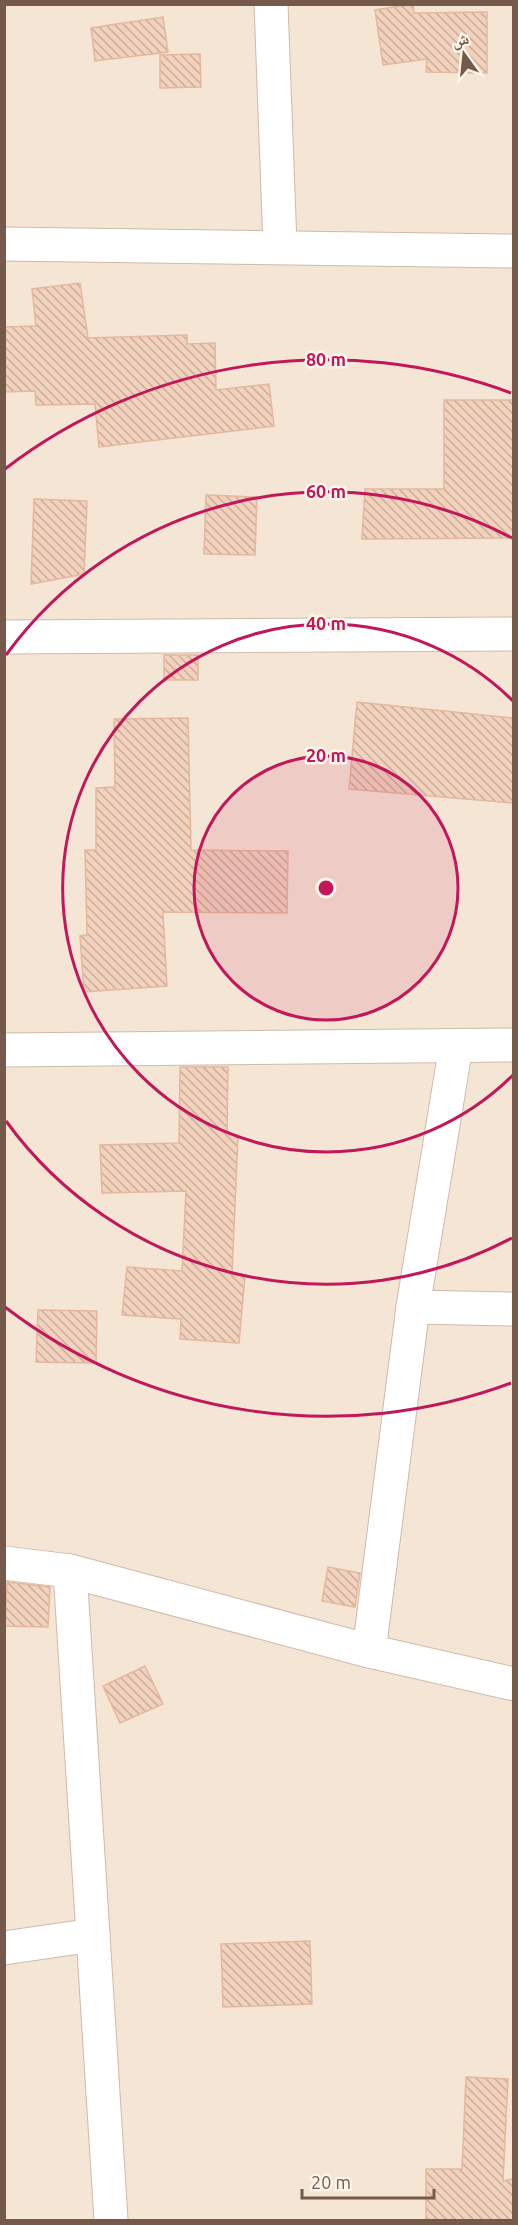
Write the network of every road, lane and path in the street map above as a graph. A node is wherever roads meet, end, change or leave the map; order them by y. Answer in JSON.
{"nodes":[{"id":1,"x":271,"y":4,"type":"edge"},
{"id":2,"x":4,"y":244,"type":"edge"},
{"id":3,"x":280,"y":246,"type":"junction"},
{"id":4,"x":513,"y":251,"type":"edge"},
{"id":5,"x":513,"y":634,"type":"edge"},
{"id":6,"x":4,"y":637,"type":"edge"},
{"id":7,"x":513,"y":1045,"type":"edge"},
{"id":8,"x":456,"y":1046,"type":"junction"},
{"id":9,"x":4,"y":1050,"type":"edge"},
{"id":10,"x":413,"y":1307,"type":"junction"},
{"id":11,"x":513,"y":1309,"type":"edge"},
{"id":12,"x":4,"y":1563,"type":"edge"},
{"id":13,"x":69,"y":1571,"type":"junction"},
{"id":14,"x":369,"y":1651,"type":"junction"},
{"id":15,"x":513,"y":1684,"type":"edge"},
{"id":16,"x":93,"y":1935,"type":"junction"},
{"id":17,"x":4,"y":1948,"type":"edge"},
{"id":18,"x":111,"y":2220,"type":"edge"}],
"edges":[{"from":1,"to":3,"type":"street"},
{"from":2,"to":3,"type":"street"},
{"from":3,"to":4,"type":"street"},
{"from":5,"to":6,"type":"street"},
{"from":7,"to":8,"type":"street"},
{"from":8,"to":9,"type":"street"},
{"from":8,"to":10,"type":"street"},
{"from":10,"to":11,"type":"street"},
{"from":10,"to":14,"type":"street"},
{"from":12,"to":13,"type":"street"},
{"from":13,"to":14,"type":"street"},
{"from":13,"to":16,"type":"street"},
{"from":14,"to":15,"type":"street"},
{"from":16,"to":17,"type":"street"},
{"from":16,"to":18,"type":"street"}]}
